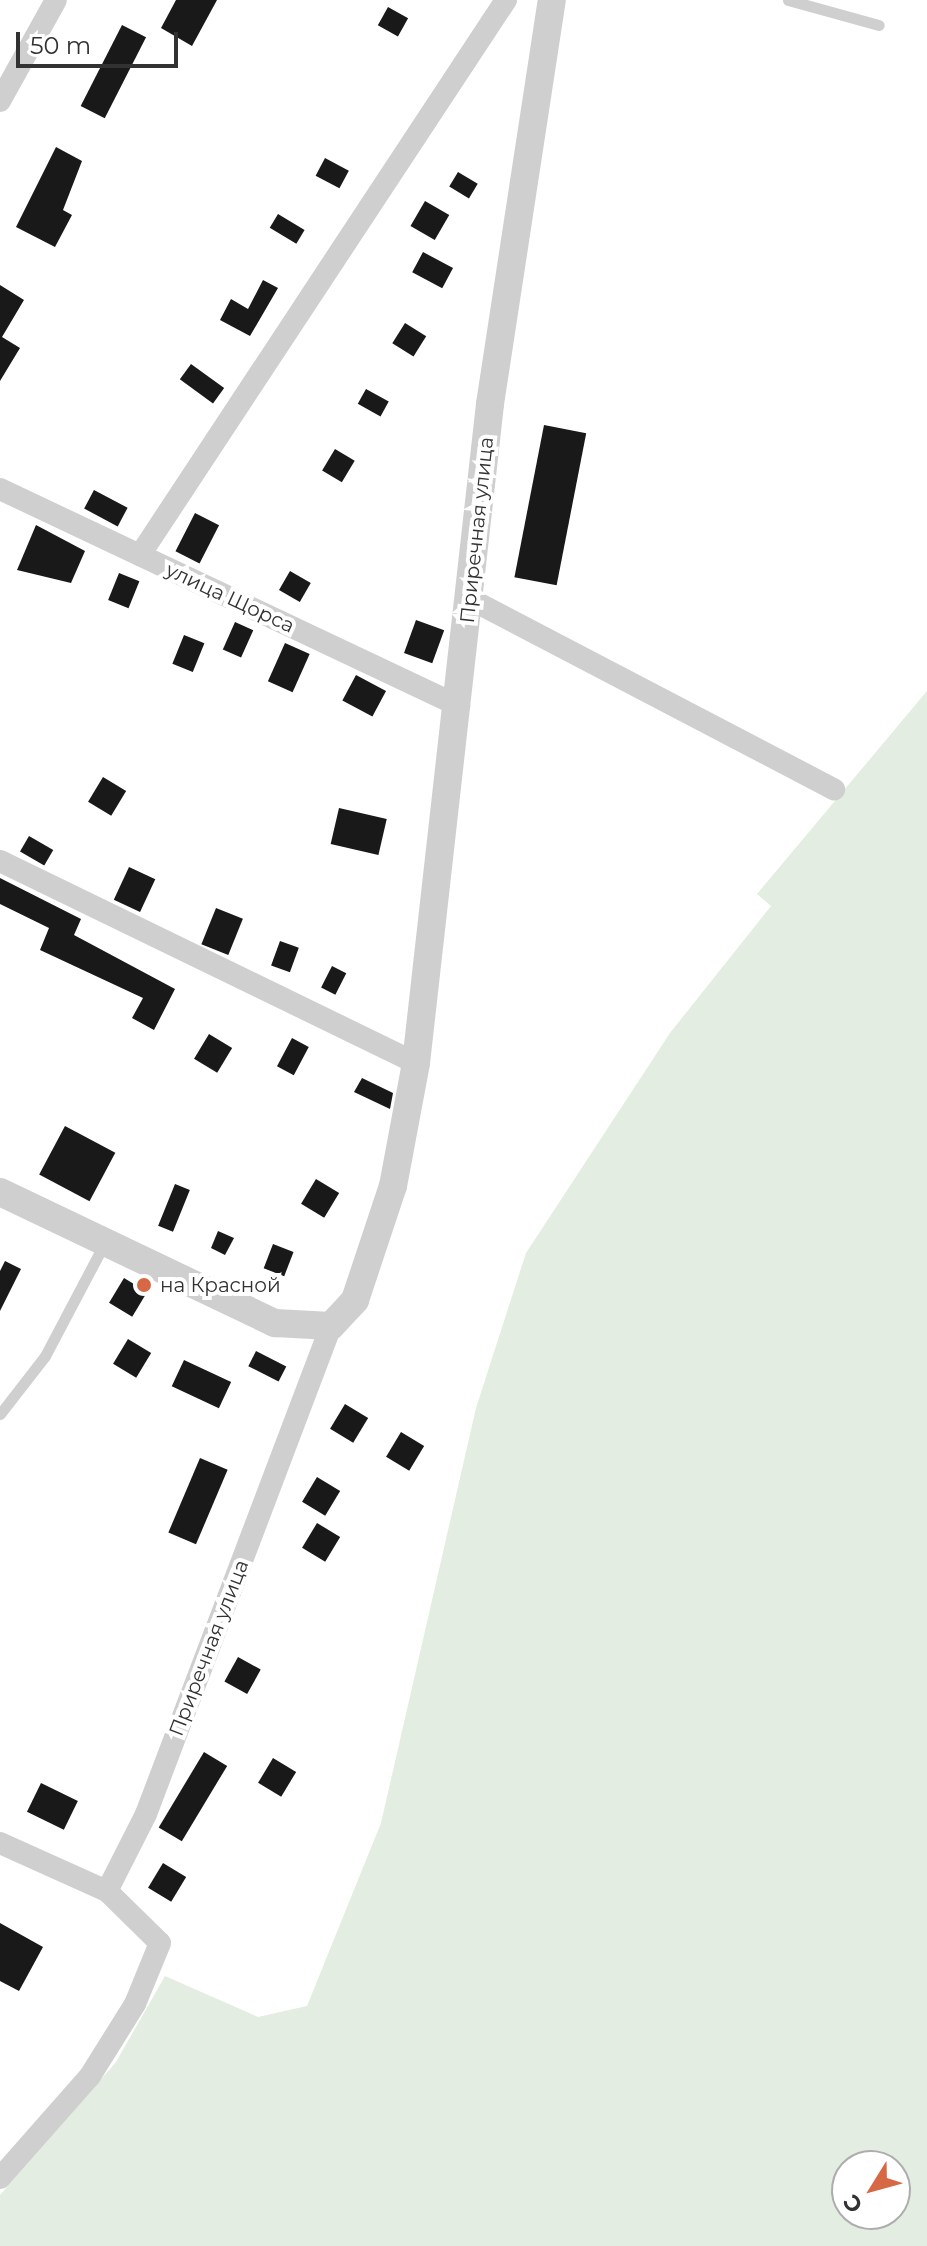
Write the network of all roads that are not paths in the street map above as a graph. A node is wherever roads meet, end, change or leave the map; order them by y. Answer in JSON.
{"nodes":[{"id":1,"x":56,"y":0,"type":"edge"},
{"id":2,"x":506,"y":0,"type":"edge"},
{"id":3,"x":552,"y":0,"type":"edge"},
{"id":4,"x":788,"y":0,"type":"edge"},
{"id":5,"x":879,"y":25,"type":"dead end"},
{"id":6,"x":0,"y":101,"type":"edge"},
{"id":7,"x":0,"y":489,"type":"edge"},
{"id":8,"x":140,"y":555,"type":"junction"},
{"id":9,"x":470,"y":599,"type":"junction"},
{"id":10,"x":459,"y":706,"type":"junction"},
{"id":11,"x":834,"y":789,"type":"dead end"},
{"id":12,"x":0,"y":861,"type":"edge"},
{"id":13,"x":416,"y":1063,"type":"junction"},
{"id":14,"x":0,"y":1192,"type":"edge"},
{"id":15,"x":107,"y":1240,"type":"junction"},
{"id":16,"x":331,"y":1326,"type":"junction"},
{"id":17,"x":0,"y":1414,"type":"edge"},
{"id":18,"x":0,"y":1843,"type":"edge"},
{"id":19,"x":107,"y":1891,"type":"junction"},
{"id":20,"x":0,"y":2178,"type":"edge"}],
"edges":[{"from":1,"to":6,"type":"street"},
{"from":2,"to":8,"type":"street"},
{"from":3,"to":9,"type":"street","name":"Приречная улица"},
{"from":4,"to":5,"type":"lane"},
{"from":7,"to":8,"type":"street","name":"улица Щорса"},
{"from":8,"to":10,"type":"street","name":"улица Щорса"},
{"from":9,"to":10,"type":"street","name":"Приречная улица"},
{"from":9,"to":11,"type":"street"},
{"from":10,"to":13,"type":"street","name":"Приречная улица"},
{"from":12,"to":13,"type":"street"},
{"from":13,"to":16,"type":"street","name":"Приречная улица"},
{"from":14,"to":15,"type":"street"},
{"from":15,"to":16,"type":"street"},
{"from":15,"to":17,"type":"lane"},
{"from":16,"to":19,"type":"street","name":"Приречная улица"},
{"from":18,"to":19,"type":"street"},
{"from":19,"to":20,"type":"street"}]}
